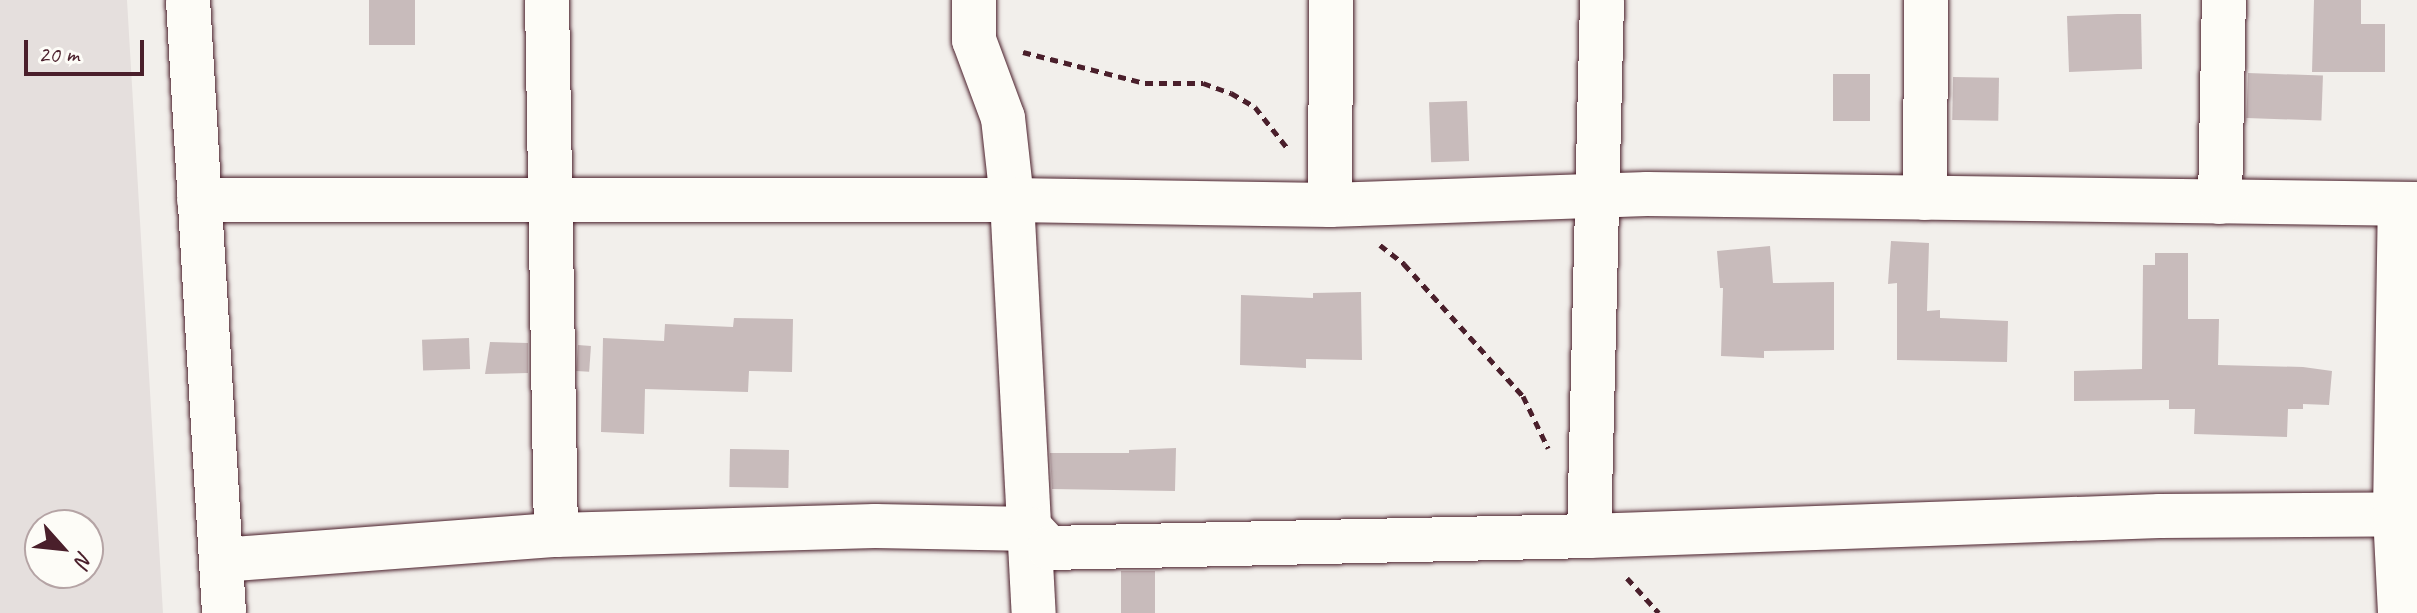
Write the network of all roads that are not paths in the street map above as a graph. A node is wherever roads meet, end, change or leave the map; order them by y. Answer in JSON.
{"nodes":[{"id":1,"x":188,"y":0,"type":"edge"},
{"id":2,"x":547,"y":0,"type":"edge"},
{"id":3,"x":974,"y":0,"type":"edge"},
{"id":4,"x":1331,"y":0,"type":"edge"},
{"id":5,"x":1602,"y":0,"type":"edge"},
{"id":6,"x":1926,"y":0,"type":"edge"},
{"id":7,"x":2224,"y":0,"type":"edge"},
{"id":8,"x":552,"y":198,"type":"junction"},
{"id":9,"x":1597,"y":198,"type":"junction"},
{"id":10,"x":1925,"y":198,"type":"junction"},
{"id":11,"x":199,"y":200,"type":"junction"},
{"id":12,"x":1012,"y":200,"type":"junction"},
{"id":13,"x":2220,"y":202,"type":"junction"},
{"id":14,"x":2408,"y":204,"type":"edge"},
{"id":15,"x":1330,"y":205,"type":"junction"},
{"id":16,"x":2406,"y":514,"type":"edge"},
{"id":17,"x":1031,"y":529,"type":"junction"},
{"id":18,"x":556,"y":535,"type":"junction"},
{"id":19,"x":1589,"y":536,"type":"junction"},
{"id":20,"x":221,"y":560,"type":"junction"},
{"id":21,"x":224,"y":613,"type":"edge"},
{"id":22,"x":1034,"y":613,"type":"edge"},
{"id":23,"x":2400,"y":613,"type":"edge"}],
"edges":[{"from":1,"to":11,"type":"street"},
{"from":2,"to":8,"type":"street"},
{"from":3,"to":12,"type":"street"},
{"from":4,"to":15,"type":"street"},
{"from":5,"to":9,"type":"street"},
{"from":6,"to":10,"type":"street"},
{"from":7,"to":13,"type":"street"},
{"from":8,"to":11,"type":"street"},
{"from":8,"to":12,"type":"street"},
{"from":8,"to":18,"type":"street"},
{"from":9,"to":10,"type":"street"},
{"from":9,"to":15,"type":"street"},
{"from":9,"to":19,"type":"street"},
{"from":10,"to":13,"type":"street"},
{"from":11,"to":20,"type":"street"},
{"from":12,"to":15,"type":"street"},
{"from":12,"to":17,"type":"street"},
{"from":13,"to":14,"type":"street"},
{"from":14,"to":16,"type":"street"},
{"from":16,"to":19,"type":"street"},
{"from":16,"to":23,"type":"street"},
{"from":17,"to":18,"type":"street"},
{"from":17,"to":19,"type":"street"},
{"from":17,"to":22,"type":"street"},
{"from":18,"to":20,"type":"street"},
{"from":20,"to":21,"type":"street"}]}
